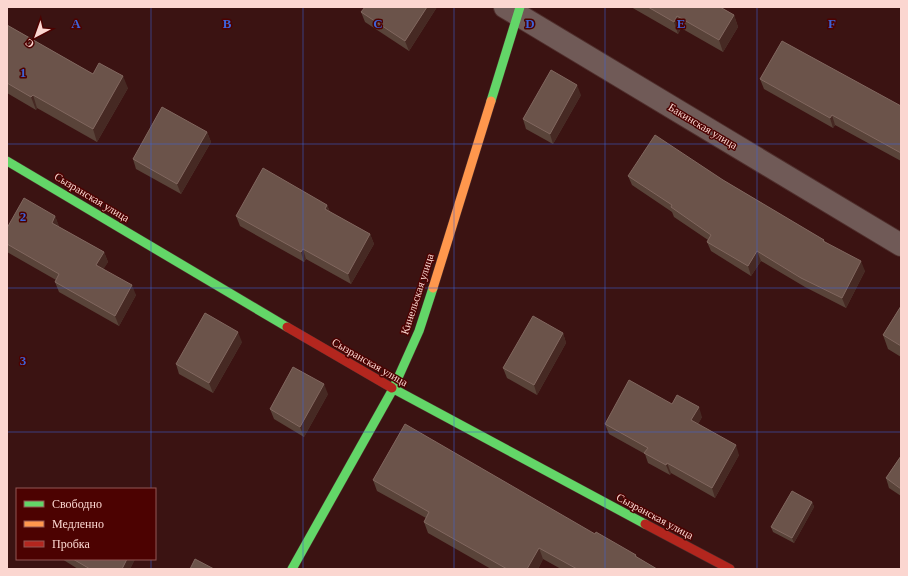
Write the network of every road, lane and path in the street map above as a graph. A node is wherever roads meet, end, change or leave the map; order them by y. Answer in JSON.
{"nodes":[{"id":1,"x":514,"y":10,"type":"edge"},
{"id":2,"x":7,"y":161,"type":"edge"},
{"id":3,"x":901,"y":245,"type":"edge"},
{"id":4,"x":393,"y":389,"type":"junction"},
{"id":5,"x":292,"y":569,"type":"edge"},
{"id":6,"x":730,"y":569,"type":"edge"}],
"edges":[{"from":1,"to":3,"type":"street","name":"Бакинская улица"},
{"from":1,"to":4,"type":"street","name":"Кинельская улица"},
{"from":2,"to":4,"type":"street","name":"Сызранская улица"},
{"from":4,"to":5,"type":"street","name":"Кинельская улица"},
{"from":4,"to":6,"type":"street","name":"Сызранская улица"}]}
